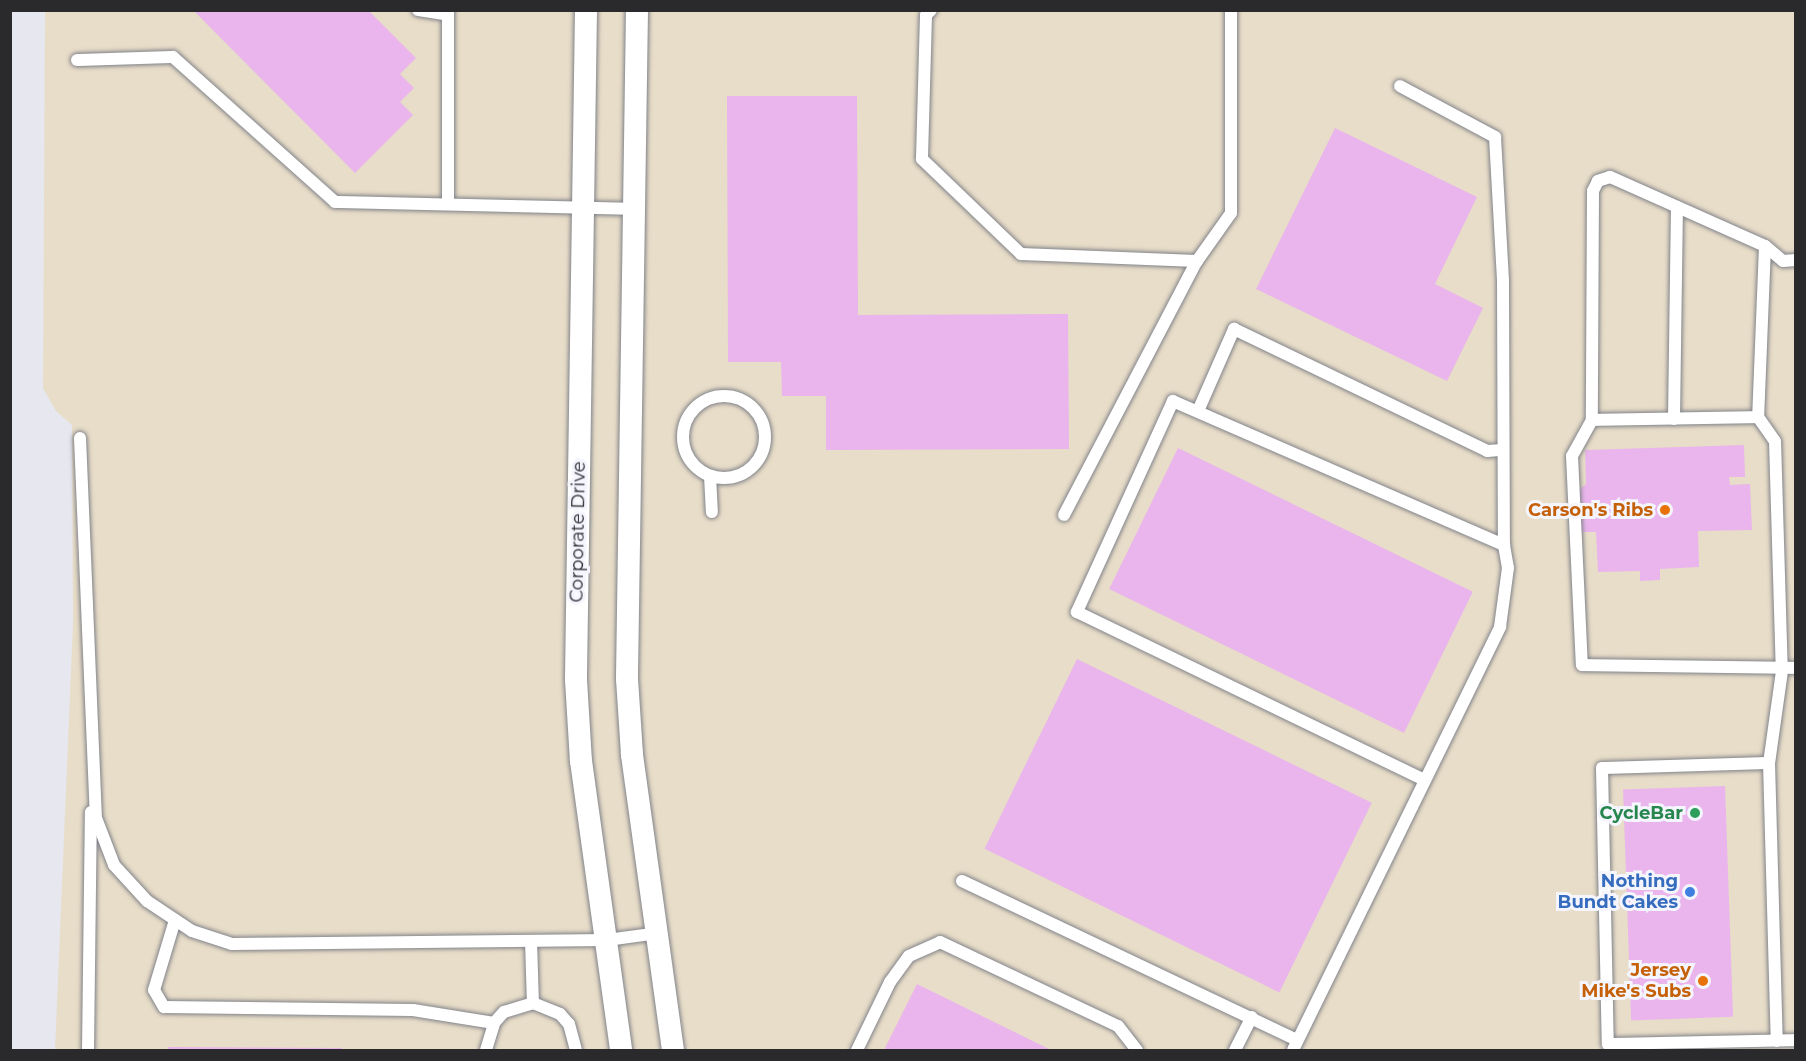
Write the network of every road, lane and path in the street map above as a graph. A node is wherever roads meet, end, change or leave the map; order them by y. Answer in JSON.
{"nodes":[{"id":1,"x":418,"y":10,"type":"edge"},
{"id":2,"x":586,"y":10,"type":"edge"},
{"id":3,"x":637,"y":10,"type":"edge"},
{"id":4,"x":914,"y":10,"type":"edge"},
{"id":5,"x":1231,"y":10,"type":"edge"},
{"id":6,"x":448,"y":13,"type":"edge"},
{"id":7,"x":928,"y":13,"type":"edge"},
{"id":8,"x":76,"y":60,"type":"dead end"},
{"id":9,"x":1400,"y":86,"type":"dead end"},
{"id":10,"x":448,"y":204,"type":"junction"},
{"id":11,"x":582,"y":207,"type":"junction"},
{"id":12,"x":1677,"y":207,"type":"junction"},
{"id":13,"x":633,"y":209,"type":"junction"},
{"id":14,"x":1765,"y":246,"type":"junction"},
{"id":15,"x":1796,"y":260,"type":"edge"},
{"id":16,"x":1197,"y":261,"type":"junction"},
{"id":17,"x":1198,"y":411,"type":"junction"},
{"id":18,"x":1758,"y":417,"type":"junction"},
{"id":19,"x":1674,"y":418,"type":"junction"},
{"id":20,"x":1592,"y":420,"type":"junction"},
{"id":21,"x":80,"y":438,"type":"dead end"},
{"id":22,"x":1503,"y":450,"type":"junction"},
{"id":23,"x":711,"y":476,"type":"junction"},
{"id":24,"x":712,"y":512,"type":"dead end"},
{"id":25,"x":1064,"y":515,"type":"dead end"},
{"id":26,"x":1504,"y":545,"type":"junction"},
{"id":27,"x":1796,"y":668,"type":"edge"},
{"id":28,"x":1782,"y":671,"type":"junction"},
{"id":29,"x":1769,"y":763,"type":"junction"},
{"id":30,"x":91,"y":774,"type":"junction"},
{"id":31,"x":1425,"y":780,"type":"junction"},
{"id":32,"x":962,"y":880,"type":"dead end"},
{"id":33,"x":175,"y":920,"type":"junction"},
{"id":34,"x":658,"y":933,"type":"junction"},
{"id":35,"x":607,"y":940,"type":"junction"},
{"id":36,"x":531,"y":941,"type":"junction"},
{"id":37,"x":533,"y":1003,"type":"junction"},
{"id":38,"x":1252,"y":1017,"type":"junction"},
{"id":39,"x":494,"y":1023,"type":"junction"},
{"id":40,"x":1796,"y":1040,"type":"edge"},
{"id":41,"x":1777,"y":1041,"type":"junction"},
{"id":42,"x":1295,"y":1045,"type":"edge"},
{"id":43,"x":88,"y":1050,"type":"edge"},
{"id":44,"x":486,"y":1050,"type":"edge"},
{"id":45,"x":576,"y":1050,"type":"edge"},
{"id":46,"x":621,"y":1050,"type":"edge"},
{"id":47,"x":673,"y":1050,"type":"edge"},
{"id":48,"x":857,"y":1050,"type":"edge"},
{"id":49,"x":1137,"y":1050,"type":"edge"},
{"id":50,"x":1235,"y":1050,"type":"edge"}],
"edges":[{"from":1,"to":6,"type":"lane"},
{"from":2,"to":11,"type":"street","name":"Corporate Drive"},
{"from":3,"to":13,"type":"street"},
{"from":4,"to":7,"type":"lane"},
{"from":5,"to":16,"type":"lane"},
{"from":6,"to":10,"type":"lane"},
{"from":7,"to":16,"type":"lane"},
{"from":8,"to":10,"type":"lane"},
{"from":9,"to":22,"type":"lane"},
{"from":10,"to":11,"type":"lane"},
{"from":11,"to":13,"type":"lane"},
{"from":11,"to":35,"type":"street","name":"Corporate Drive"},
{"from":12,"to":14,"type":"lane"},
{"from":12,"to":19,"type":"lane"},
{"from":12,"to":20,"type":"lane"},
{"from":13,"to":34,"type":"street"},
{"from":14,"to":15,"type":"lane"},
{"from":14,"to":18,"type":"lane"},
{"from":16,"to":25,"type":"lane"},
{"from":17,"to":22,"type":"lane"},
{"from":17,"to":26,"type":"lane"},
{"from":17,"to":31,"type":"lane"},
{"from":18,"to":19,"type":"lane"},
{"from":18,"to":28,"type":"lane"},
{"from":19,"to":20,"type":"lane"},
{"from":20,"to":28,"type":"lane"},
{"from":21,"to":30,"type":"lane"},
{"from":22,"to":26,"type":"lane"},
{"from":23,"to":23,"type":"lane"},
{"from":23,"to":24,"type":"lane"},
{"from":26,"to":31,"type":"lane"},
{"from":27,"to":28,"type":"lane"},
{"from":28,"to":29,"type":"lane"},
{"from":29,"to":41,"type":"lane"},
{"from":29,"to":41,"type":"lane"},
{"from":30,"to":33,"type":"lane"},
{"from":30,"to":43,"type":"lane"},
{"from":31,"to":42,"type":"lane"},
{"from":32,"to":38,"type":"lane"},
{"from":33,"to":36,"type":"lane"},
{"from":33,"to":39,"type":"lane"},
{"from":34,"to":35,"type":"lane"},
{"from":34,"to":47,"type":"street"},
{"from":35,"to":36,"type":"lane"},
{"from":35,"to":46,"type":"street","name":"Corporate Drive"},
{"from":36,"to":37,"type":"lane"},
{"from":37,"to":39,"type":"lane"},
{"from":37,"to":45,"type":"lane"},
{"from":38,"to":42,"type":"lane"},
{"from":38,"to":50,"type":"lane"},
{"from":39,"to":44,"type":"lane"},
{"from":40,"to":41,"type":"lane"},
{"from":48,"to":49,"type":"lane"}]}
